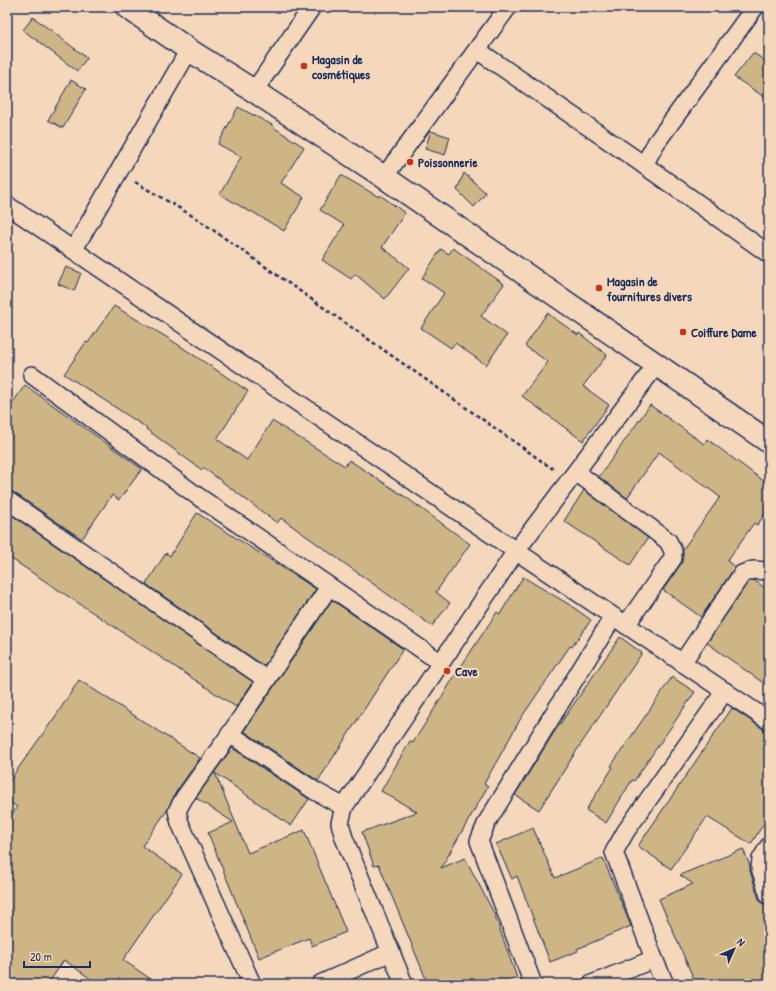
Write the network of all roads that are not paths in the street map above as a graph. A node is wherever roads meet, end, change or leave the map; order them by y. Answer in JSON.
{"nodes":[{"id":1,"x":127,"y":7,"type":"edge"},
{"id":2,"x":312,"y":7,"type":"edge"},
{"id":3,"x":508,"y":7,"type":"edge"},
{"id":4,"x":755,"y":7,"type":"edge"},
{"id":5,"x":189,"y":50,"type":"junction"},
{"id":6,"x":477,"y":50,"type":"junction"},
{"id":7,"x":254,"y":91,"type":"junction"},
{"id":8,"x":644,"y":165,"type":"junction"},
{"id":9,"x":384,"y":177,"type":"junction"},
{"id":10,"x":7,"y":205,"type":"edge"},
{"id":11,"x":74,"y":249,"type":"junction"},
{"id":12,"x":769,"y":254,"type":"edge"},
{"id":13,"x":657,"y":364,"type":"junction"},
{"id":14,"x":32,"y":375,"type":"dead end"},
{"id":15,"x":769,"y":442,"type":"edge"},
{"id":16,"x":573,"y":476,"type":"junction"},
{"id":17,"x":7,"y":500,"type":"edge"},
{"id":18,"x":516,"y":551,"type":"junction"},
{"id":19,"x":769,"y":571,"type":"edge"},
{"id":20,"x":329,"y":587,"type":"junction"},
{"id":21,"x":620,"y":621,"type":"junction"},
{"id":22,"x":440,"y":662,"type":"junction"},
{"id":23,"x":682,"y":663,"type":"junction"},
{"id":24,"x":267,"y":680,"type":"junction"},
{"id":25,"x":725,"y":691,"type":"junction"},
{"id":26,"x":769,"y":721,"type":"edge"},
{"id":27,"x":230,"y":734,"type":"junction"},
{"id":28,"x":344,"y":807,"type":"junction"},
{"id":29,"x":769,"y":846,"type":"edge"},
{"id":30,"x":769,"y":896,"type":"edge"},
{"id":31,"x":391,"y":952,"type":"junction"},
{"id":32,"x":654,"y":959,"type":"junction"},
{"id":33,"x":252,"y":984,"type":"edge"},
{"id":34,"x":320,"y":984,"type":"edge"},
{"id":35,"x":404,"y":984,"type":"edge"},
{"id":36,"x":533,"y":984,"type":"edge"},
{"id":37,"x":592,"y":984,"type":"edge"},
{"id":38,"x":664,"y":984,"type":"edge"}],
"edges":[{"from":1,"to":5,"type":"street"},
{"from":2,"to":7,"type":"street"},
{"from":3,"to":6,"type":"street"},
{"from":4,"to":8,"type":"street"},
{"from":5,"to":7,"type":"street"},
{"from":5,"to":11,"type":"street"},
{"from":6,"to":8,"type":"street"},
{"from":6,"to":9,"type":"street"},
{"from":7,"to":9,"type":"street"},
{"from":8,"to":12,"type":"street"},
{"from":9,"to":13,"type":"street"},
{"from":10,"to":11,"type":"street"},
{"from":11,"to":18,"type":"street"},
{"from":13,"to":15,"type":"street"},
{"from":13,"to":16,"type":"street"},
{"from":14,"to":20,"type":"street"},
{"from":16,"to":18,"type":"street"},
{"from":16,"to":21,"type":"street"},
{"from":17,"to":24,"type":"street"},
{"from":18,"to":21,"type":"street"},
{"from":18,"to":22,"type":"street"},
{"from":19,"to":23,"type":"street"},
{"from":20,"to":22,"type":"street"},
{"from":20,"to":24,"type":"street"},
{"from":21,"to":23,"type":"street"},
{"from":21,"to":36,"type":"street"},
{"from":22,"to":28,"type":"street"},
{"from":23,"to":25,"type":"street"},
{"from":24,"to":27,"type":"street"},
{"from":25,"to":26,"type":"street"},
{"from":25,"to":32,"type":"street"},
{"from":27,"to":28,"type":"street"},
{"from":27,"to":33,"type":"street"},
{"from":28,"to":31,"type":"street"},
{"from":29,"to":30,"type":"street"},
{"from":31,"to":34,"type":"street"},
{"from":31,"to":35,"type":"street"},
{"from":32,"to":37,"type":"street"},
{"from":32,"to":38,"type":"street"}]}
